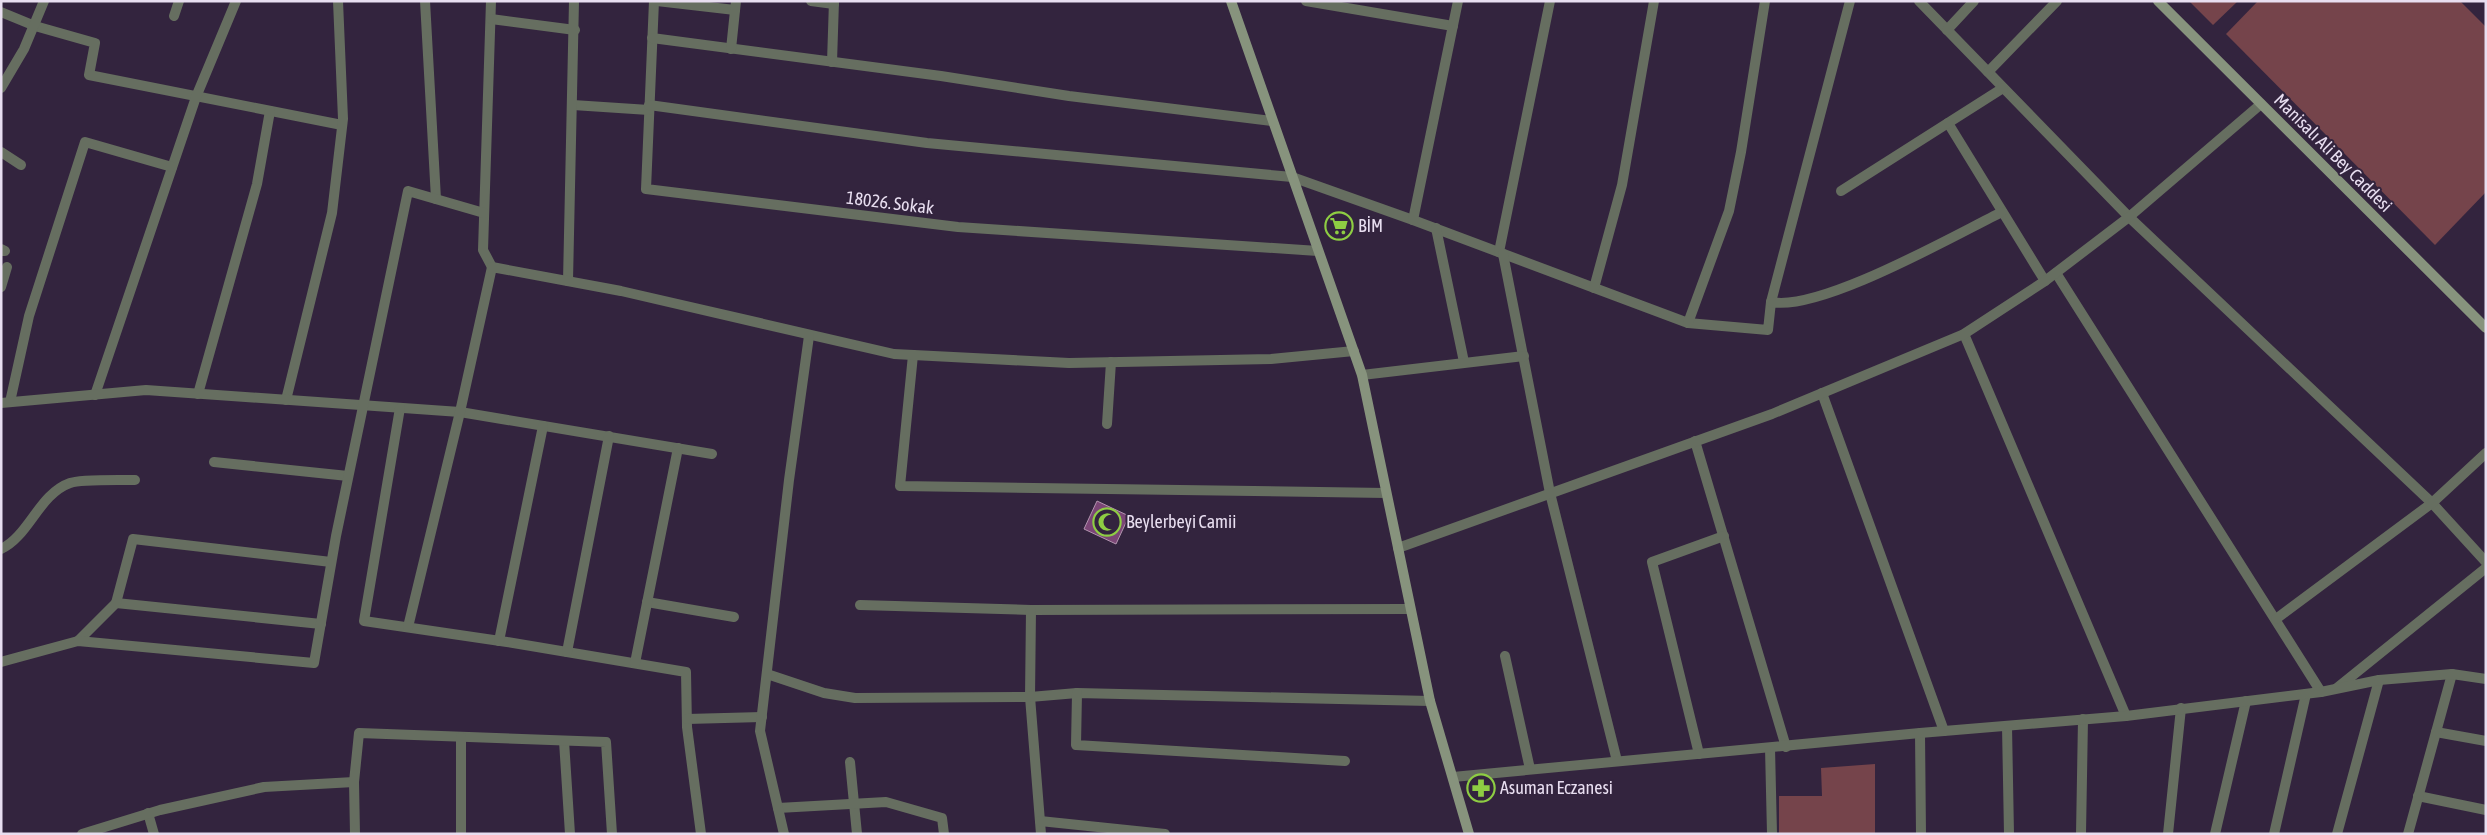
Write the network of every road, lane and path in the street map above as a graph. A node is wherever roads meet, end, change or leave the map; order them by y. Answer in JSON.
{"nodes":[{"id":1,"x":44,"y":1,"type":"edge"},
{"id":2,"x":179,"y":1,"type":"edge"},
{"id":3,"x":236,"y":1,"type":"edge"},
{"id":4,"x":338,"y":1,"type":"edge"},
{"id":5,"x":424,"y":1,"type":"edge"},
{"id":6,"x":492,"y":1,"type":"edge"},
{"id":7,"x":574,"y":1,"type":"edge"},
{"id":8,"x":656,"y":1,"type":"edge"},
{"id":9,"x":811,"y":1,"type":"edge"},
{"id":10,"x":1231,"y":1,"type":"edge"},
{"id":11,"x":1306,"y":1,"type":"edge"},
{"id":12,"x":1458,"y":1,"type":"edge"},
{"id":13,"x":1550,"y":1,"type":"edge"},
{"id":14,"x":1654,"y":1,"type":"edge"},
{"id":15,"x":1765,"y":1,"type":"edge"},
{"id":16,"x":1850,"y":1,"type":"edge"},
{"id":17,"x":1919,"y":1,"type":"edge"},
{"id":18,"x":1974,"y":1,"type":"edge"},
{"id":19,"x":2057,"y":1,"type":"edge"},
{"id":20,"x":2158,"y":1,"type":"edge"},
{"id":21,"x":834,"y":3,"type":"edge"},
{"id":22,"x":736,"y":6,"type":"edge"},
{"id":23,"x":1,"y":12,"type":"edge"},
{"id":24,"x":174,"y":16,"type":"dead end"},
{"id":25,"x":491,"y":20,"type":"junction"},
{"id":26,"x":34,"y":26,"type":"junction"},
{"id":27,"x":1453,"y":26,"type":"junction"},
{"id":28,"x":575,"y":30,"type":"junction"},
{"id":29,"x":1947,"y":30,"type":"junction"},
{"id":30,"x":652,"y":38,"type":"junction"},
{"id":31,"x":731,"y":49,"type":"junction"},
{"id":32,"x":832,"y":62,"type":"junction"},
{"id":33,"x":1988,"y":72,"type":"junction"},
{"id":34,"x":1,"y":88,"type":"edge"},
{"id":35,"x":2003,"y":88,"type":"junction"},
{"id":36,"x":196,"y":97,"type":"junction"},
{"id":37,"x":2261,"y":104,"type":"junction"},
{"id":38,"x":573,"y":105,"type":"junction"},
{"id":39,"x":650,"y":107,"type":"junction"},
{"id":40,"x":270,"y":111,"type":"junction"},
{"id":41,"x":1272,"y":121,"type":"junction"},
{"id":42,"x":1948,"y":123,"type":"junction"},
{"id":43,"x":342,"y":125,"type":"junction"},
{"id":44,"x":1,"y":152,"type":"edge"},
{"id":45,"x":21,"y":165,"type":"dead end"},
{"id":46,"x":172,"y":167,"type":"junction"},
{"id":47,"x":1292,"y":177,"type":"junction"},
{"id":48,"x":1841,"y":191,"type":"dead end"},
{"id":49,"x":436,"y":199,"type":"junction"},
{"id":50,"x":2002,"y":212,"type":"junction"},
{"id":51,"x":484,"y":213,"type":"junction"},
{"id":52,"x":2129,"y":217,"type":"junction"},
{"id":53,"x":1413,"y":220,"type":"junction"},
{"id":54,"x":1436,"y":228,"type":"junction"},
{"id":55,"x":1318,"y":251,"type":"junction"},
{"id":56,"x":1501,"y":253,"type":"junction"},
{"id":57,"x":7,"y":266,"type":"dead end"},
{"id":58,"x":492,"y":267,"type":"junction"},
{"id":59,"x":2056,"y":273,"type":"junction"},
{"id":60,"x":568,"y":281,"type":"junction"},
{"id":61,"x":2045,"y":281,"type":"junction"},
{"id":62,"x":1,"y":286,"type":"edge"},
{"id":63,"x":1594,"y":288,"type":"junction"},
{"id":64,"x":1771,"y":302,"type":"junction"},
{"id":65,"x":1688,"y":323,"type":"junction"},
{"id":66,"x":2485,"y":327,"type":"edge"},
{"id":67,"x":1964,"y":334,"type":"junction"},
{"id":68,"x":809,"y":336,"type":"junction"},
{"id":69,"x":1354,"y":351,"type":"junction"},
{"id":70,"x":913,"y":355,"type":"junction"},
{"id":71,"x":1524,"y":356,"type":"junction"},
{"id":72,"x":1111,"y":362,"type":"junction"},
{"id":73,"x":1464,"y":362,"type":"junction"},
{"id":74,"x":1362,"y":375,"type":"junction"},
{"id":75,"x":1822,"y":393,"type":"junction"},
{"id":76,"x":198,"y":394,"type":"junction"},
{"id":77,"x":95,"y":395,"type":"junction"},
{"id":78,"x":286,"y":400,"type":"junction"},
{"id":79,"x":6,"y":403,"type":"edge"},
{"id":80,"x":362,"y":405,"type":"junction"},
{"id":81,"x":400,"y":408,"type":"junction"},
{"id":82,"x":460,"y":412,"type":"junction"},
{"id":83,"x":1107,"y":424,"type":"dead end"},
{"id":84,"x":542,"y":426,"type":"junction"},
{"id":85,"x":609,"y":436,"type":"junction"},
{"id":86,"x":1695,"y":441,"type":"junction"},
{"id":87,"x":678,"y":448,"type":"junction"},
{"id":88,"x":2486,"y":453,"type":"edge"},
{"id":89,"x":712,"y":454,"type":"dead end"},
{"id":90,"x":214,"y":462,"type":"dead end"},
{"id":91,"x":348,"y":476,"type":"junction"},
{"id":92,"x":135,"y":480,"type":"dead end"},
{"id":93,"x":1386,"y":493,"type":"junction"},
{"id":94,"x":1550,"y":494,"type":"junction"},
{"id":95,"x":2432,"y":503,"type":"junction"},
{"id":96,"x":1724,"y":536,"type":"junction"},
{"id":97,"x":1398,"y":548,"type":"junction"},
{"id":98,"x":1,"y":549,"type":"edge"},
{"id":99,"x":331,"y":562,"type":"junction"},
{"id":100,"x":2486,"y":562,"type":"edge"},
{"id":101,"x":2486,"y":568,"type":"edge"},
{"id":102,"x":647,"y":602,"type":"junction"},
{"id":103,"x":116,"y":603,"type":"junction"},
{"id":104,"x":860,"y":605,"type":"dead end"},
{"id":105,"x":1410,"y":609,"type":"junction"},
{"id":106,"x":1030,"y":610,"type":"junction"},
{"id":107,"x":734,"y":617,"type":"dead end"},
{"id":108,"x":2276,"y":619,"type":"junction"},
{"id":109,"x":321,"y":624,"type":"junction"},
{"id":110,"x":408,"y":627,"type":"junction"},
{"id":111,"x":500,"y":641,"type":"junction"},
{"id":112,"x":78,"y":642,"type":"junction"},
{"id":113,"x":567,"y":652,"type":"junction"},
{"id":114,"x":1505,"y":656,"type":"dead end"},
{"id":115,"x":1,"y":662,"type":"edge"},
{"id":116,"x":635,"y":663,"type":"junction"},
{"id":117,"x":767,"y":674,"type":"junction"},
{"id":118,"x":2452,"y":674,"type":"junction"},
{"id":119,"x":2486,"y":679,"type":"edge"},
{"id":120,"x":2378,"y":680,"type":"junction"},
{"id":121,"x":2337,"y":688,"type":"junction"},
{"id":122,"x":2321,"y":692,"type":"junction"},
{"id":123,"x":1077,"y":693,"type":"junction"},
{"id":124,"x":2306,"y":694,"type":"junction"},
{"id":125,"x":1030,"y":697,"type":"junction"},
{"id":126,"x":1430,"y":701,"type":"junction"},
{"id":127,"x":2246,"y":701,"type":"junction"},
{"id":128,"x":2180,"y":708,"type":"junction"},
{"id":129,"x":2126,"y":716,"type":"junction"},
{"id":130,"x":762,"y":717,"type":"junction"},
{"id":131,"x":687,"y":719,"type":"junction"},
{"id":132,"x":2083,"y":719,"type":"junction"},
{"id":133,"x":2007,"y":726,"type":"junction"},
{"id":134,"x":1944,"y":731,"type":"junction"},
{"id":135,"x":1920,"y":732,"type":"junction"},
{"id":136,"x":2436,"y":732,"type":"junction"},
{"id":137,"x":462,"y":737,"type":"junction"},
{"id":138,"x":564,"y":741,"type":"junction"},
{"id":139,"x":2486,"y":741,"type":"edge"},
{"id":140,"x":1786,"y":747,"type":"junction"},
{"id":141,"x":1770,"y":748,"type":"junction"},
{"id":142,"x":1699,"y":754,"type":"junction"},
{"id":143,"x":1345,"y":761,"type":"dead end"},
{"id":144,"x":1617,"y":761,"type":"junction"},
{"id":145,"x":850,"y":762,"type":"dead end"},
{"id":146,"x":1530,"y":769,"type":"junction"},
{"id":147,"x":1453,"y":777,"type":"junction"},
{"id":148,"x":354,"y":782,"type":"junction"},
{"id":149,"x":2418,"y":796,"type":"junction"},
{"id":150,"x":854,"y":804,"type":"junction"},
{"id":151,"x":778,"y":808,"type":"junction"},
{"id":152,"x":2486,"y":810,"type":"edge"},
{"id":153,"x":148,"y":813,"type":"junction"},
{"id":154,"x":1040,"y":821,"type":"junction"},
{"id":155,"x":82,"y":834,"type":"edge"},
{"id":156,"x":154,"y":834,"type":"edge"},
{"id":157,"x":355,"y":834,"type":"edge"},
{"id":158,"x":461,"y":834,"type":"edge"},
{"id":159,"x":570,"y":834,"type":"edge"},
{"id":160,"x":612,"y":834,"type":"edge"},
{"id":161,"x":701,"y":834,"type":"edge"},
{"id":162,"x":784,"y":834,"type":"edge"},
{"id":163,"x":857,"y":834,"type":"edge"},
{"id":164,"x":944,"y":834,"type":"edge"},
{"id":165,"x":1041,"y":834,"type":"edge"},
{"id":166,"x":1165,"y":834,"type":"edge"},
{"id":167,"x":1469,"y":834,"type":"edge"},
{"id":168,"x":1772,"y":834,"type":"edge"},
{"id":169,"x":1921,"y":834,"type":"edge"},
{"id":170,"x":2009,"y":834,"type":"edge"},
{"id":171,"x":2081,"y":834,"type":"edge"},
{"id":172,"x":2168,"y":834,"type":"edge"},
{"id":173,"x":2215,"y":834,"type":"edge"},
{"id":174,"x":2274,"y":834,"type":"edge"},
{"id":175,"x":2337,"y":834,"type":"edge"},
{"id":176,"x":2408,"y":834,"type":"edge"}],
"edges":[{"from":1,"to":26,"type":"street"},
{"from":2,"to":24,"type":"street"},
{"from":3,"to":36,"type":"street"},
{"from":4,"to":43,"type":"street"},
{"from":5,"to":49,"type":"street"},
{"from":6,"to":25,"type":"street"},
{"from":7,"to":28,"type":"street"},
{"from":8,"to":22,"type":"street"},
{"from":8,"to":30,"type":"street","name":"18026. Sokak"},
{"from":9,"to":21,"type":"street"},
{"from":10,"to":41,"type":"main road"},
{"from":11,"to":27,"type":"street"},
{"from":12,"to":27,"type":"street"},
{"from":13,"to":56,"type":"street"},
{"from":14,"to":63,"type":"street"},
{"from":15,"to":65,"type":"street"},
{"from":16,"to":64,"type":"street"},
{"from":17,"to":29,"type":"street"},
{"from":18,"to":29,"type":"street"},
{"from":19,"to":33,"type":"street"},
{"from":20,"to":37,"type":"main road","name":"Manisalı Ali Bey Caddesi"},
{"from":21,"to":32,"type":"street"},
{"from":22,"to":31,"type":"street"},
{"from":23,"to":26,"type":"street"},
{"from":25,"to":28,"type":"street"},
{"from":25,"to":51,"type":"street"},
{"from":26,"to":34,"type":"street"},
{"from":26,"to":36,"type":"street"},
{"from":27,"to":53,"type":"street"},
{"from":28,"to":38,"type":"street"},
{"from":29,"to":33,"type":"street"},
{"from":30,"to":31,"type":"street"},
{"from":30,"to":39,"type":"street","name":"18026. Sokak"},
{"from":31,"to":32,"type":"street"},
{"from":32,"to":41,"type":"street"},
{"from":33,"to":35,"type":"street"},
{"from":35,"to":42,"type":"street"},
{"from":35,"to":52,"type":"street"},
{"from":36,"to":40,"type":"street"},
{"from":36,"to":46,"type":"street"},
{"from":37,"to":52,"type":"street"},
{"from":37,"to":66,"type":"main road","name":"Manisalı Ali Bey Caddesi"},
{"from":38,"to":39,"type":"street"},
{"from":38,"to":60,"type":"street"},
{"from":39,"to":47,"type":"street"},
{"from":39,"to":55,"type":"street","name":"18026. Sokak"},
{"from":40,"to":43,"type":"street"},
{"from":40,"to":76,"type":"street"},
{"from":41,"to":47,"type":"main road"},
{"from":42,"to":48,"type":"street"},
{"from":42,"to":50,"type":"street"},
{"from":43,"to":78,"type":"street"},
{"from":44,"to":45,"type":"street"},
{"from":46,"to":77,"type":"street"},
{"from":46,"to":79,"type":"street"},
{"from":47,"to":53,"type":"street"},
{"from":47,"to":55,"type":"main road"},
{"from":49,"to":51,"type":"street"},
{"from":49,"to":80,"type":"street"},
{"from":50,"to":61,"type":"street"},
{"from":50,"to":64,"type":"street"},
{"from":51,"to":58,"type":"street"},
{"from":52,"to":59,"type":"street"},
{"from":52,"to":95,"type":"street"},
{"from":53,"to":54,"type":"street"},
{"from":54,"to":56,"type":"street"},
{"from":54,"to":73,"type":"street"},
{"from":55,"to":69,"type":"main road"},
{"from":56,"to":63,"type":"street"},
{"from":56,"to":71,"type":"street"},
{"from":57,"to":62,"type":"street"},
{"from":58,"to":60,"type":"street"},
{"from":58,"to":82,"type":"street"},
{"from":59,"to":61,"type":"street"},
{"from":59,"to":108,"type":"street"},
{"from":60,"to":68,"type":"street"},
{"from":61,"to":67,"type":"street"},
{"from":63,"to":65,"type":"street"},
{"from":64,"to":65,"type":"street"},
{"from":67,"to":75,"type":"street"},
{"from":67,"to":129,"type":"street"},
{"from":68,"to":70,"type":"street"},
{"from":68,"to":117,"type":"street"},
{"from":69,"to":72,"type":"street"},
{"from":69,"to":74,"type":"main road"},
{"from":70,"to":72,"type":"street"},
{"from":70,"to":93,"type":"street"},
{"from":71,"to":73,"type":"street"},
{"from":71,"to":94,"type":"street"},
{"from":72,"to":83,"type":"street"},
{"from":73,"to":74,"type":"street"},
{"from":74,"to":93,"type":"main road"},
{"from":75,"to":86,"type":"street"},
{"from":75,"to":134,"type":"street"},
{"from":76,"to":77,"type":"street"},
{"from":76,"to":78,"type":"street"},
{"from":77,"to":79,"type":"street"},
{"from":78,"to":80,"type":"street"},
{"from":80,"to":81,"type":"street"},
{"from":80,"to":91,"type":"street"},
{"from":81,"to":82,"type":"street"},
{"from":81,"to":110,"type":"street"},
{"from":82,"to":84,"type":"street"},
{"from":82,"to":110,"type":"street"},
{"from":84,"to":85,"type":"street"},
{"from":84,"to":111,"type":"street"},
{"from":85,"to":87,"type":"street"},
{"from":85,"to":113,"type":"street"},
{"from":86,"to":94,"type":"street"},
{"from":86,"to":96,"type":"street"},
{"from":87,"to":89,"type":"street"},
{"from":87,"to":102,"type":"street"},
{"from":88,"to":95,"type":"street"},
{"from":90,"to":91,"type":"street"},
{"from":91,"to":99,"type":"street"},
{"from":92,"to":98,"type":"street"},
{"from":93,"to":97,"type":"main road"},
{"from":94,"to":97,"type":"street"},
{"from":94,"to":144,"type":"street"},
{"from":95,"to":100,"type":"street"},
{"from":95,"to":108,"type":"street"},
{"from":96,"to":140,"type":"street"},
{"from":96,"to":142,"type":"street"},
{"from":97,"to":105,"type":"main road"},
{"from":99,"to":103,"type":"street"},
{"from":99,"to":109,"type":"street"},
{"from":101,"to":121,"type":"street"},
{"from":102,"to":107,"type":"street"},
{"from":102,"to":116,"type":"street"},
{"from":103,"to":109,"type":"street"},
{"from":103,"to":112,"type":"street"},
{"from":104,"to":106,"type":"street"},
{"from":105,"to":106,"type":"street"},
{"from":105,"to":126,"type":"main road"},
{"from":106,"to":125,"type":"street"},
{"from":108,"to":122,"type":"street"},
{"from":109,"to":112,"type":"street"},
{"from":110,"to":111,"type":"street"},
{"from":111,"to":113,"type":"street"},
{"from":112,"to":115,"type":"street"},
{"from":113,"to":116,"type":"street"},
{"from":114,"to":146,"type":"street"},
{"from":116,"to":131,"type":"street"},
{"from":117,"to":125,"type":"street"},
{"from":117,"to":130,"type":"street"},
{"from":118,"to":119,"type":"street"},
{"from":118,"to":120,"type":"street"},
{"from":118,"to":136,"type":"street"},
{"from":120,"to":121,"type":"street"},
{"from":120,"to":175,"type":"street"},
{"from":121,"to":122,"type":"street"},
{"from":122,"to":124,"type":"street"},
{"from":123,"to":125,"type":"street"},
{"from":123,"to":126,"type":"street"},
{"from":123,"to":143,"type":"street"},
{"from":124,"to":127,"type":"street"},
{"from":124,"to":174,"type":"street"},
{"from":125,"to":154,"type":"street"},
{"from":126,"to":147,"type":"main road"},
{"from":127,"to":128,"type":"street"},
{"from":127,"to":173,"type":"street"},
{"from":128,"to":129,"type":"street"},
{"from":128,"to":172,"type":"street"},
{"from":129,"to":132,"type":"street"},
{"from":130,"to":131,"type":"street"},
{"from":130,"to":151,"type":"street"},
{"from":131,"to":161,"type":"street"},
{"from":132,"to":133,"type":"street"},
{"from":132,"to":171,"type":"street"},
{"from":133,"to":134,"type":"street"},
{"from":133,"to":170,"type":"street"},
{"from":134,"to":135,"type":"street"},
{"from":135,"to":140,"type":"street"},
{"from":135,"to":169,"type":"street"},
{"from":136,"to":139,"type":"street"},
{"from":136,"to":149,"type":"street"},
{"from":137,"to":138,"type":"street"},
{"from":137,"to":148,"type":"street"},
{"from":137,"to":158,"type":"street"},
{"from":138,"to":159,"type":"street"},
{"from":138,"to":160,"type":"street"},
{"from":140,"to":141,"type":"street"},
{"from":141,"to":142,"type":"street"},
{"from":141,"to":168,"type":"street"},
{"from":142,"to":144,"type":"street"},
{"from":144,"to":146,"type":"street"},
{"from":145,"to":150,"type":"street"},
{"from":146,"to":147,"type":"street"},
{"from":147,"to":167,"type":"main road"},
{"from":148,"to":153,"type":"street"},
{"from":148,"to":157,"type":"street"},
{"from":149,"to":152,"type":"street"},
{"from":149,"to":176,"type":"street"},
{"from":150,"to":151,"type":"street"},
{"from":150,"to":163,"type":"street"},
{"from":150,"to":164,"type":"street"},
{"from":151,"to":162,"type":"street"},
{"from":153,"to":155,"type":"street"},
{"from":153,"to":156,"type":"street"},
{"from":154,"to":165,"type":"street"},
{"from":154,"to":166,"type":"street"}]}
